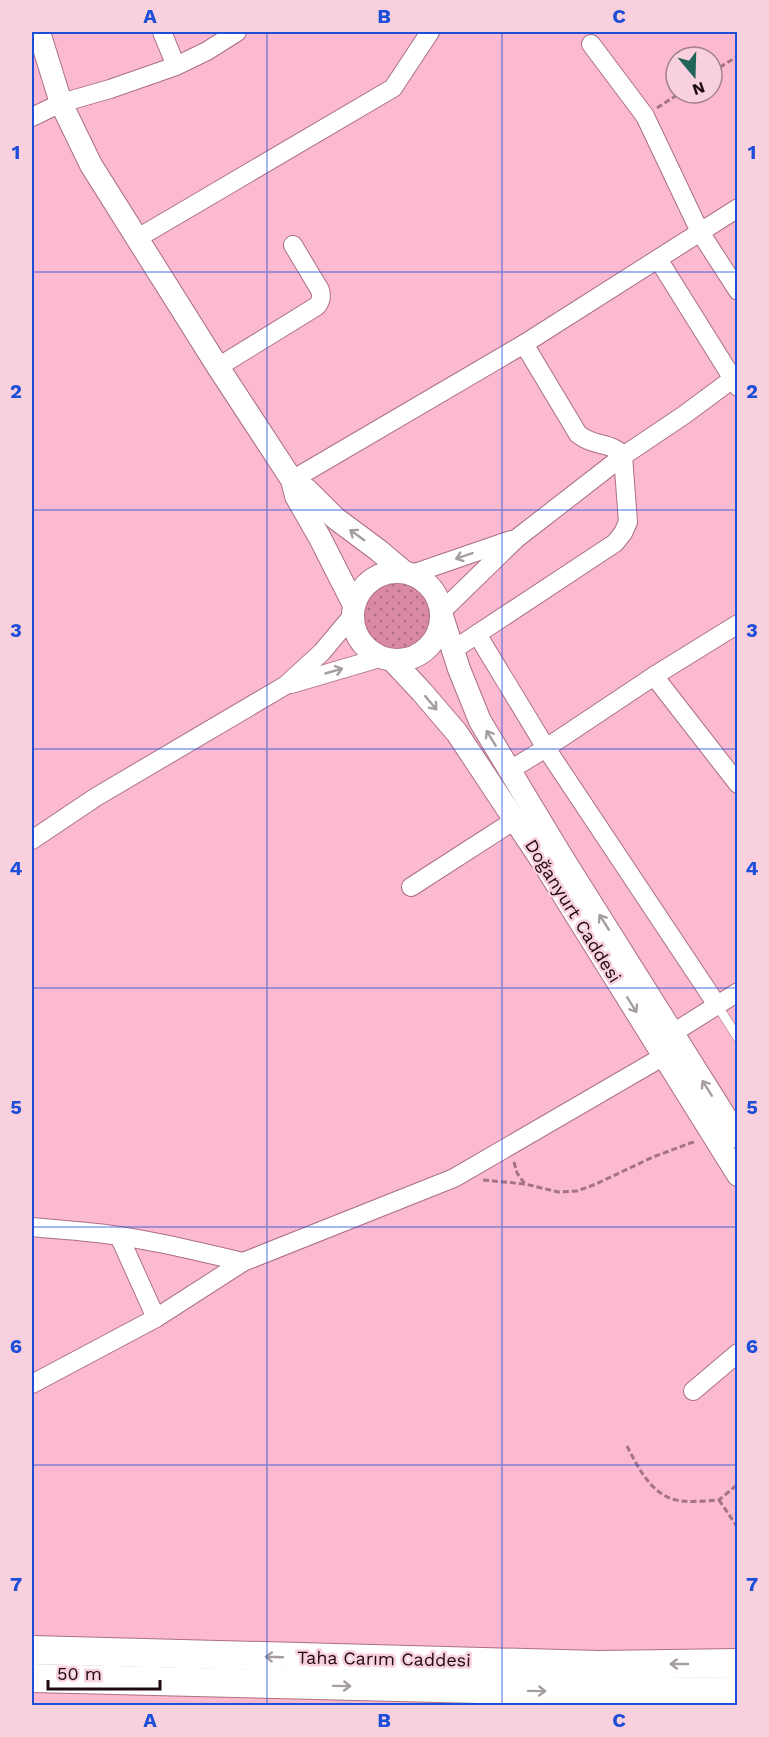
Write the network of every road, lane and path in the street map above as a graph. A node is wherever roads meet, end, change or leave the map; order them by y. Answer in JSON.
{"nodes":[{"id":1,"x":39,"y":32,"type":"edge"},
{"id":2,"x":162,"y":32,"type":"edge"},
{"id":3,"x":237,"y":32,"type":"edge"},
{"id":4,"x":430,"y":32,"type":"edge"},
{"id":5,"x":591,"y":45,"type":"dead end"},
{"id":6,"x":738,"y":56,"type":"edge"},
{"id":7,"x":724,"y":65,"type":"edge"},
{"id":8,"x":176,"y":66,"type":"junction"},
{"id":9,"x":62,"y":103,"type":"junction"},
{"id":10,"x":664,"y":104,"type":"edge"},
{"id":11,"x":645,"y":116,"type":"junction"},
{"id":12,"x":32,"y":117,"type":"edge"},
{"id":13,"x":738,"y":208,"type":"edge"},
{"id":14,"x":700,"y":232,"type":"junction"},
{"id":15,"x":136,"y":239,"type":"junction"},
{"id":16,"x":293,"y":245,"type":"dead end"},
{"id":17,"x":658,"y":259,"type":"junction"},
{"id":18,"x":738,"y":291,"type":"edge"},
{"id":19,"x":525,"y":344,"type":"junction"},
{"id":20,"x":218,"y":367,"type":"junction"},
{"id":21,"x":736,"y":380,"type":"edge"},
{"id":22,"x":623,"y":456,"type":"junction"},
{"id":23,"x":292,"y":480,"type":"junction"},
{"id":24,"x":516,"y":538,"type":"junction"},
{"id":25,"x":407,"y":573,"type":"junction"},
{"id":26,"x":353,"y":610,"type":"junction"},
{"id":27,"x":442,"y":614,"type":"junction"},
{"id":28,"x":738,"y":624,"type":"edge"},
{"id":29,"x":477,"y":634,"type":"junction"},
{"id":30,"x":453,"y":650,"type":"junction"},
{"id":31,"x":387,"y":658,"type":"junction"},
{"id":32,"x":654,"y":676,"type":"junction"},
{"id":33,"x":286,"y":685,"type":"junction"},
{"id":34,"x":546,"y":748,"type":"junction"},
{"id":35,"x":510,"y":770,"type":"junction"},
{"id":36,"x":738,"y":784,"type":"edge"},
{"id":37,"x":515,"y":820,"type":"junction"},
{"id":38,"x":32,"y":840,"type":"edge"},
{"id":39,"x":411,"y":887,"type":"dead end"},
{"id":40,"x":738,"y":992,"type":"edge"},
{"id":41,"x":717,"y":1005,"type":"junction"},
{"id":42,"x":672,"y":1033,"type":"junction"},
{"id":43,"x":738,"y":1038,"type":"edge"},
{"id":44,"x":664,"y":1056,"type":"junction"},
{"id":45,"x":713,"y":1135,"type":"junction"},
{"id":46,"x":738,"y":1137,"type":"edge"},
{"id":47,"x":514,"y":1143,"type":"junction"},
{"id":48,"x":738,"y":1175,"type":"edge"},
{"id":49,"x":454,"y":1178,"type":"junction"},
{"id":50,"x":525,"y":1184,"type":"junction"},
{"id":51,"x":32,"y":1227,"type":"edge"},
{"id":52,"x":119,"y":1236,"type":"junction"},
{"id":53,"x":243,"y":1262,"type":"junction"},
{"id":54,"x":156,"y":1318,"type":"junction"},
{"id":55,"x":738,"y":1353,"type":"edge"},
{"id":56,"x":39,"y":1381,"type":"edge"},
{"id":57,"x":693,"y":1391,"type":"dead end"},
{"id":58,"x":32,"y":1399,"type":"edge"},
{"id":59,"x":627,"y":1446,"type":"dead end"},
{"id":60,"x":738,"y":1484,"type":"edge"},
{"id":61,"x":719,"y":1500,"type":"junction"},
{"id":62,"x":738,"y":1528,"type":"edge"},
{"id":63,"x":32,"y":1650,"type":"edge"},
{"id":64,"x":738,"y":1664,"type":"edge"},
{"id":65,"x":32,"y":1678,"type":"edge"},
{"id":66,"x":738,"y":1691,"type":"edge"}],
"edges":[{"from":1,"to":9,"type":"street"},
{"from":2,"to":8,"type":"street"},
{"from":3,"to":8,"type":"street"},
{"from":4,"to":15,"type":"street"},
{"from":5,"to":11,"type":"street"},
{"from":6,"to":7,"type":"path"},
{"from":8,"to":9,"type":"street"},
{"from":9,"to":12,"type":"street"},
{"from":9,"to":15,"type":"street"},
{"from":10,"to":11,"type":"path"},
{"from":11,"to":14,"type":"street"},
{"from":13,"to":14,"type":"street"},
{"from":14,"to":17,"type":"street"},
{"from":14,"to":18,"type":"street"},
{"from":15,"to":20,"type":"street"},
{"from":16,"to":20,"type":"street"},
{"from":17,"to":19,"type":"street"},
{"from":17,"to":21,"type":"street"},
{"from":19,"to":22,"type":"street"},
{"from":19,"to":23,"type":"street"},
{"from":20,"to":23,"type":"street"},
{"from":21,"to":22,"type":"street"},
{"from":22,"to":24,"type":"street"},
{"from":22,"to":29,"type":"street"},
{"from":25,"to":23,"type":"street","one_way":true},
{"from":23,"to":26,"type":"street"},
{"from":24,"to":25,"type":"street","one_way":true},
{"from":24,"to":27,"type":"street"},
{"from":25,"to":26,"type":"street"},
{"from":25,"to":27,"type":"street"},
{"from":26,"to":31,"type":"street"},
{"from":26,"to":33,"type":"street"},
{"from":27,"to":30,"type":"street","name":"Doğanyurt Caddesi"},
{"from":27,"to":31,"type":"street"},
{"from":28,"to":32,"type":"street"},
{"from":29,"to":30,"type":"street"},
{"from":29,"to":34,"type":"street"},
{"from":35,"to":30,"type":"street","name":"Doğanyurt Caddesi","one_way":true},
{"from":33,"to":31,"type":"street","one_way":true},
{"from":31,"to":37,"type":"street","name":"Doğanyurt Caddesi","one_way":true},
{"from":32,"to":34,"type":"street"},
{"from":32,"to":36,"type":"street"},
{"from":33,"to":38,"type":"street"},
{"from":34,"to":35,"type":"street"},
{"from":34,"to":41,"type":"street"},
{"from":42,"to":35,"type":"street","name":"Doğanyurt Caddesi","one_way":true},
{"from":37,"to":39,"type":"street"},
{"from":37,"to":44,"type":"street","name":"Doğanyurt Caddesi","one_way":true},
{"from":40,"to":41,"type":"street"},
{"from":41,"to":42,"type":"street"},
{"from":41,"to":43,"type":"lane"},
{"from":46,"to":42,"type":"street","name":"Doğanyurt Caddesi","one_way":true},
{"from":44,"to":45,"type":"street","name":"Doğanyurt Caddesi"},
{"from":44,"to":47,"type":"street"},
{"from":45,"to":48,"type":"street","name":"Doğanyurt Caddesi"},
{"from":45,"to":50,"type":"path"},
{"from":47,"to":49,"type":"street"},
{"from":47,"to":50,"type":"path"},
{"from":49,"to":50,"type":"path"},
{"from":49,"to":53,"type":"street"},
{"from":51,"to":52,"type":"street"},
{"from":52,"to":53,"type":"street"},
{"from":52,"to":54,"type":"street"},
{"from":53,"to":54,"type":"street"},
{"from":54,"to":56,"type":"street"},
{"from":55,"to":57,"type":"street"},
{"from":56,"to":58,"type":"street"},
{"from":59,"to":61,"type":"path"},
{"from":60,"to":61,"type":"path"},
{"from":61,"to":62,"type":"path"},
{"from":64,"to":63,"type":"main road","name":"Taha Carım Caddesi","one_way":true},
{"from":65,"to":66,"type":"main road","name":"Taha Carım Caddesi","one_way":true}]}
